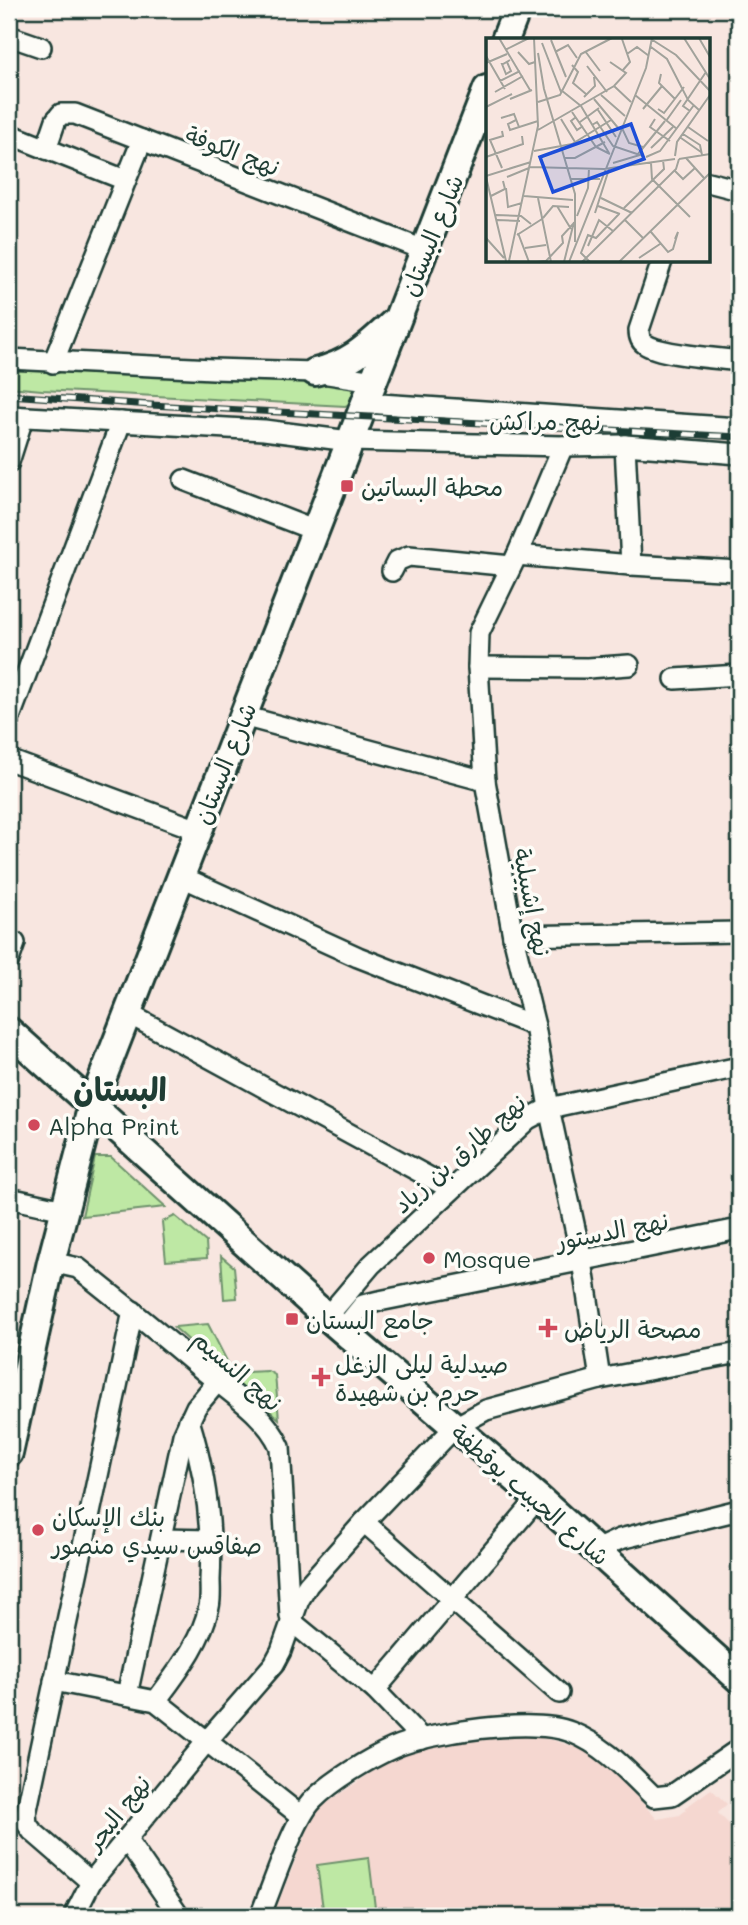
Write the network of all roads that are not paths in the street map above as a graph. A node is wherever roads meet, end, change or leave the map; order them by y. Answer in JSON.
{"nodes":[{"id":1,"x":517,"y":9,"type":"edge"},
{"id":2,"x":9,"y":36,"type":"edge"},
{"id":3,"x":506,"y":38,"type":"edge"},
{"id":4,"x":41,"y":47,"type":"dead end"},
{"id":5,"x":486,"y":92,"type":"edge"},
{"id":6,"x":9,"y":134,"type":"edge"},
{"id":7,"x":142,"y":141,"type":"junction"},
{"id":8,"x":46,"y":149,"type":"junction"},
{"id":9,"x":125,"y":180,"type":"junction"},
{"id":10,"x":710,"y":183,"type":"edge"},
{"id":11,"x":739,"y":190,"type":"edge"},
{"id":12,"x":424,"y":250,"type":"junction"},
{"id":13,"x":662,"y":262,"type":"edge"},
{"id":14,"x":397,"y":320,"type":"junction"},
{"id":15,"x":9,"y":359,"type":"edge"},
{"id":16,"x":739,"y":361,"type":"edge"},
{"id":17,"x":53,"y":363,"type":"junction"},
{"id":18,"x":315,"y":372,"type":"junction"},
{"id":19,"x":370,"y":392,"type":"junction"},
{"id":20,"x":16,"y":417,"type":"edge"},
{"id":21,"x":121,"y":422,"type":"junction"},
{"id":22,"x":739,"y":428,"type":"edge"},
{"id":23,"x":349,"y":441,"type":"junction"},
{"id":24,"x":625,"y":445,"type":"junction"},
{"id":25,"x":563,"y":446,"type":"junction"},
{"id":26,"x":739,"y":454,"type":"edge"},
{"id":27,"x":9,"y":462,"type":"edge"},
{"id":28,"x":184,"y":480,"type":"dead end"},
{"id":29,"x":316,"y":531,"type":"junction"},
{"id":30,"x":514,"y":561,"type":"junction"},
{"id":31,"x":631,"y":565,"type":"junction"},
{"id":32,"x":392,"y":571,"type":"dead end"},
{"id":33,"x":739,"y":571,"type":"edge"},
{"id":34,"x":629,"y":665,"type":"dead end"},
{"id":35,"x":478,"y":667,"type":"junction"},
{"id":36,"x":739,"y":675,"type":"edge"},
{"id":37,"x":676,"y":679,"type":"dead end"},
{"id":38,"x":243,"y":716,"type":"junction"},
{"id":39,"x":9,"y":720,"type":"edge"},
{"id":40,"x":9,"y":760,"type":"edge"},
{"id":41,"x":485,"y":781,"type":"junction"},
{"id":42,"x":198,"y":830,"type":"junction"},
{"id":43,"x":180,"y":876,"type":"junction"},
{"id":44,"x":739,"y":932,"type":"edge"},
{"id":45,"x":513,"y":936,"type":"junction"},
{"id":46,"x":127,"y":1013,"type":"junction"},
{"id":47,"x":535,"y":1026,"type":"junction"},
{"id":48,"x":9,"y":1031,"type":"edge"},
{"id":49,"x":739,"y":1067,"type":"edge"},
{"id":50,"x":92,"y":1105,"type":"junction"},
{"id":51,"x":549,"y":1108,"type":"junction"},
{"id":52,"x":451,"y":1189,"type":"junction"},
{"id":53,"x":9,"y":1198,"type":"edge"},
{"id":54,"x":64,"y":1210,"type":"junction"},
{"id":55,"x":739,"y":1229,"type":"edge"},
{"id":56,"x":582,"y":1261,"type":"junction"},
{"id":57,"x":51,"y":1262,"type":"junction"},
{"id":58,"x":133,"y":1311,"type":"junction"},
{"id":59,"x":335,"y":1324,"type":"junction"},
{"id":60,"x":739,"y":1353,"type":"edge"},
{"id":61,"x":600,"y":1379,"type":"junction"},
{"id":62,"x":217,"y":1381,"type":"junction"},
{"id":63,"x":189,"y":1420,"type":"junction"},
{"id":64,"x":455,"y":1427,"type":"junction"},
{"id":65,"x":9,"y":1453,"type":"edge"},
{"id":66,"x":538,"y":1498,"type":"junction"},
{"id":67,"x":739,"y":1510,"type":"edge"},
{"id":68,"x":364,"y":1522,"type":"junction"},
{"id":69,"x":161,"y":1539,"type":"junction"},
{"id":70,"x":211,"y":1540,"type":"junction"},
{"id":71,"x":596,"y":1550,"type":"junction"},
{"id":72,"x":288,"y":1552,"type":"junction"},
{"id":73,"x":324,"y":1565,"type":"junction"},
{"id":74,"x":452,"y":1601,"type":"junction"},
{"id":75,"x":291,"y":1620,"type":"junction"},
{"id":76,"x":734,"y":1669,"type":"edge"},
{"id":77,"x":54,"y":1681,"type":"junction"},
{"id":78,"x":375,"y":1690,"type":"junction"},
{"id":79,"x":559,"y":1693,"type":"dead end"},
{"id":80,"x":127,"y":1695,"type":"junction"},
{"id":81,"x":156,"y":1700,"type":"junction"},
{"id":82,"x":422,"y":1739,"type":"junction"},
{"id":83,"x":207,"y":1741,"type":"junction"},
{"id":84,"x":739,"y":1749,"type":"edge"},
{"id":85,"x":301,"y":1816,"type":"junction"},
{"id":86,"x":126,"y":1839,"type":"junction"},
{"id":87,"x":91,"y":1882,"type":"junction"},
{"id":88,"x":74,"y":1916,"type":"edge"},
{"id":89,"x":178,"y":1916,"type":"edge"},
{"id":90,"x":261,"y":1916,"type":"edge"}],
"edges":[{"from":1,"to":3,"type":"main road"},
{"from":2,"to":4,"type":"street"},
{"from":5,"to":12,"type":"main road","name":"شارع البستان"},
{"from":6,"to":8,"type":"street"},
{"from":7,"to":8,"type":"street","name":"نهج الكوفة"},
{"from":7,"to":9,"type":"street"},
{"from":7,"to":12,"type":"street","name":"نهج الكوفة"},
{"from":8,"to":9,"type":"street"},
{"from":9,"to":17,"type":"street"},
{"from":10,"to":11,"type":"street"},
{"from":12,"to":14,"type":"main road","name":"شارع البستان"},
{"from":13,"to":16,"type":"street"},
{"from":14,"to":18,"type":"main road"},
{"from":14,"to":19,"type":"main road","name":"شارع البستان"},
{"from":15,"to":17,"type":"street"},
{"from":17,"to":18,"type":"street"},
{"from":18,"to":19,"type":"street"},
{"from":19,"to":22,"type":"street"},
{"from":19,"to":23,"type":"main road","name":"شارع البستان"},
{"from":20,"to":21,"type":"street","name":"نهج مراكش"},
{"from":20,"to":27,"type":"street"},
{"from":21,"to":23,"type":"street","name":"نهج مراكش"},
{"from":21,"to":39,"type":"street"},
{"from":23,"to":25,"type":"street","name":"نهج مراكش"},
{"from":23,"to":29,"type":"main road","name":"شارع البستان"},
{"from":24,"to":25,"type":"street","name":"نهج مراكش"},
{"from":24,"to":26,"type":"street","name":"نهج مراكش"},
{"from":24,"to":31,"type":"street"},
{"from":25,"to":30,"type":"street","name":"نهج إشبيلية"},
{"from":28,"to":29,"type":"street"},
{"from":29,"to":38,"type":"main road","name":"شارع البستان"},
{"from":30,"to":31,"type":"street"},
{"from":30,"to":32,"type":"street"},
{"from":30,"to":35,"type":"street","name":"نهج إشبيلية"},
{"from":31,"to":33,"type":"street"},
{"from":34,"to":35,"type":"street"},
{"from":35,"to":41,"type":"street","name":"نهج إشبيلية"},
{"from":36,"to":37,"type":"street"},
{"from":38,"to":41,"type":"street"},
{"from":38,"to":42,"type":"main road","name":"شارع البستان"},
{"from":40,"to":42,"type":"street"},
{"from":41,"to":45,"type":"street","name":"نهج إشبيلية"},
{"from":42,"to":43,"type":"main road","name":"شارع البستان"},
{"from":43,"to":46,"type":"main road","name":"شارع البستان"},
{"from":43,"to":47,"type":"street"},
{"from":44,"to":45,"type":"street"},
{"from":45,"to":47,"type":"street","name":"نهج إشبيلية"},
{"from":46,"to":50,"type":"main road","name":"شارع البستان"},
{"from":46,"to":52,"type":"street"},
{"from":47,"to":51,"type":"street","name":"نهج إشبيلية"},
{"from":48,"to":50,"type":"main road","name":"شارع الحبيب بوقطفة"},
{"from":49,"to":51,"type":"street","name":"نهج طارق بن زياد"},
{"from":50,"to":54,"type":"main road","name":"شارع البستان"},
{"from":50,"to":59,"type":"main road","name":"شارع الحبيب بوقطفة"},
{"from":51,"to":52,"type":"street","name":"نهج طارق بن زياد"},
{"from":51,"to":56,"type":"street","name":"نهج إشبيلية"},
{"from":52,"to":59,"type":"street","name":"نهج طارق بن زياد"},
{"from":53,"to":54,"type":"street"},
{"from":54,"to":57,"type":"main road","name":"شارع البستان"},
{"from":55,"to":56,"type":"street","name":"نهج الدستور"},
{"from":56,"to":59,"type":"street","name":"نهج الدستور"},
{"from":56,"to":61,"type":"street","name":"نهج إشبيلية"},
{"from":57,"to":58,"type":"street","name":"نهج النسيم"},
{"from":57,"to":65,"type":"main road","name":"شارع البستان"},
{"from":58,"to":62,"type":"street","name":"نهج النسيم"},
{"from":58,"to":77,"type":"street","name":"نهج البحر"},
{"from":59,"to":64,"type":"main road","name":"شارع الحبيب بوقطفة"},
{"from":60,"to":61,"type":"street"},
{"from":61,"to":64,"type":"street"},
{"from":62,"to":63,"type":"street"},
{"from":62,"to":72,"type":"street","name":"نهج النسيم"},
{"from":63,"to":69,"type":"street"},
{"from":63,"to":70,"type":"street"},
{"from":64,"to":66,"type":"main road","name":"شارع الحبيب بوقطفة"},
{"from":64,"to":68,"type":"street"},
{"from":66,"to":71,"type":"main road","name":"شارع الحبيب بوقطفة"},
{"from":66,"to":74,"type":"street"},
{"from":67,"to":71,"type":"street"},
{"from":68,"to":73,"type":"street"},
{"from":68,"to":74,"type":"street"},
{"from":69,"to":70,"type":"street"},
{"from":69,"to":80,"type":"street"},
{"from":70,"to":81,"type":"street"},
{"from":71,"to":76,"type":"main road","name":"شارع الحبيب بوقطفة"},
{"from":72,"to":73,"type":"street"},
{"from":72,"to":75,"type":"street","name":"نهج النسيم"},
{"from":73,"to":75,"type":"street"},
{"from":74,"to":78,"type":"street"},
{"from":74,"to":79,"type":"street"},
{"from":75,"to":78,"type":"street"},
{"from":75,"to":83,"type":"street","name":"نهج البحر"},
{"from":77,"to":80,"type":"street"},
{"from":77,"to":87,"type":"street","name":"نهج البحر"},
{"from":78,"to":82,"type":"street"},
{"from":80,"to":81,"type":"street"},
{"from":81,"to":83,"type":"street"},
{"from":82,"to":84,"type":"street"},
{"from":82,"to":85,"type":"street"},
{"from":83,"to":85,"type":"street"},
{"from":83,"to":86,"type":"street","name":"نهج البحر"},
{"from":85,"to":90,"type":"street"},
{"from":86,"to":87,"type":"street","name":"نهج البحر"},
{"from":86,"to":89,"type":"street"},
{"from":87,"to":88,"type":"street"}]}
